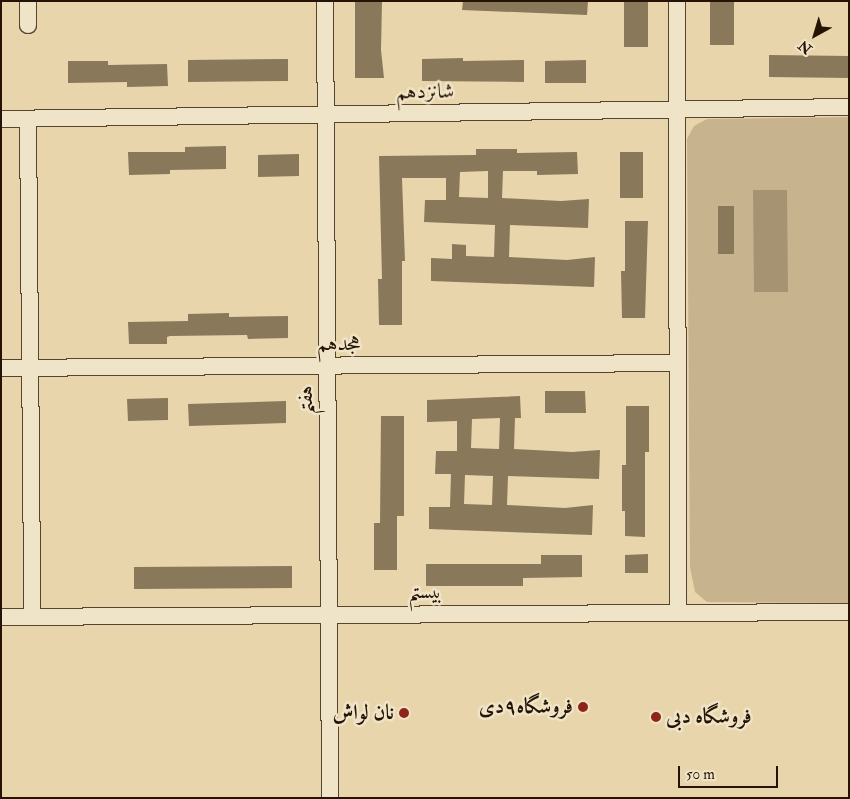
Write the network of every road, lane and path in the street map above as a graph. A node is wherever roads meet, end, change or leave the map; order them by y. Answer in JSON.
{"nodes":[{"id":1,"x":28,"y":1,"type":"edge"},
{"id":2,"x":325,"y":1,"type":"edge"},
{"id":3,"x":677,"y":1,"type":"edge"},
{"id":4,"x":28,"y":24,"type":"dead end"},
{"id":5,"x":849,"y":107,"type":"edge"},
{"id":6,"x":677,"y":109,"type":"junction"},
{"id":7,"x":326,"y":115,"type":"junction"},
{"id":8,"x":1,"y":119,"type":"edge"},
{"id":9,"x":28,"y":119,"type":"junction"},
{"id":10,"x":678,"y":363,"type":"junction"},
{"id":11,"x":328,"y":366,"type":"junction"},
{"id":12,"x":1,"y":368,"type":"edge"},
{"id":13,"x":30,"y":368,"type":"junction"},
{"id":14,"x":678,"y":612,"type":"junction"},
{"id":15,"x":849,"y":612,"type":"edge"},
{"id":16,"x":329,"y":614,"type":"junction"},
{"id":17,"x":1,"y":616,"type":"edge"},
{"id":18,"x":32,"y":616,"type":"junction"},
{"id":19,"x":330,"y":798,"type":"edge"}],
"edges":[{"from":1,"to":4,"type":"street"},
{"from":2,"to":7,"type":"street","name":"هفتم"},
{"from":3,"to":6,"type":"street"},
{"from":5,"to":6,"type":"street","name":"شانزدهم"},
{"from":6,"to":7,"type":"street","name":"شانزدهم"},
{"from":6,"to":10,"type":"street"},
{"from":7,"to":9,"type":"street","name":"شانزدهم"},
{"from":7,"to":11,"type":"street","name":"هفتم"},
{"from":8,"to":9,"type":"street","name":"شانزدهم"},
{"from":9,"to":13,"type":"street"},
{"from":10,"to":11,"type":"street","name":"هجدهم"},
{"from":10,"to":14,"type":"street"},
{"from":11,"to":13,"type":"street","name":"هجدهم"},
{"from":11,"to":16,"type":"street","name":"هفتم"},
{"from":12,"to":13,"type":"street","name":"هجدهم"},
{"from":13,"to":18,"type":"street"},
{"from":14,"to":15,"type":"street","name":"بیستم"},
{"from":14,"to":16,"type":"street","name":"بیستم"},
{"from":16,"to":18,"type":"street","name":"بیستم"},
{"from":16,"to":19,"type":"street","name":"هفتم"},
{"from":17,"to":18,"type":"street","name":"بیستم"}]}
